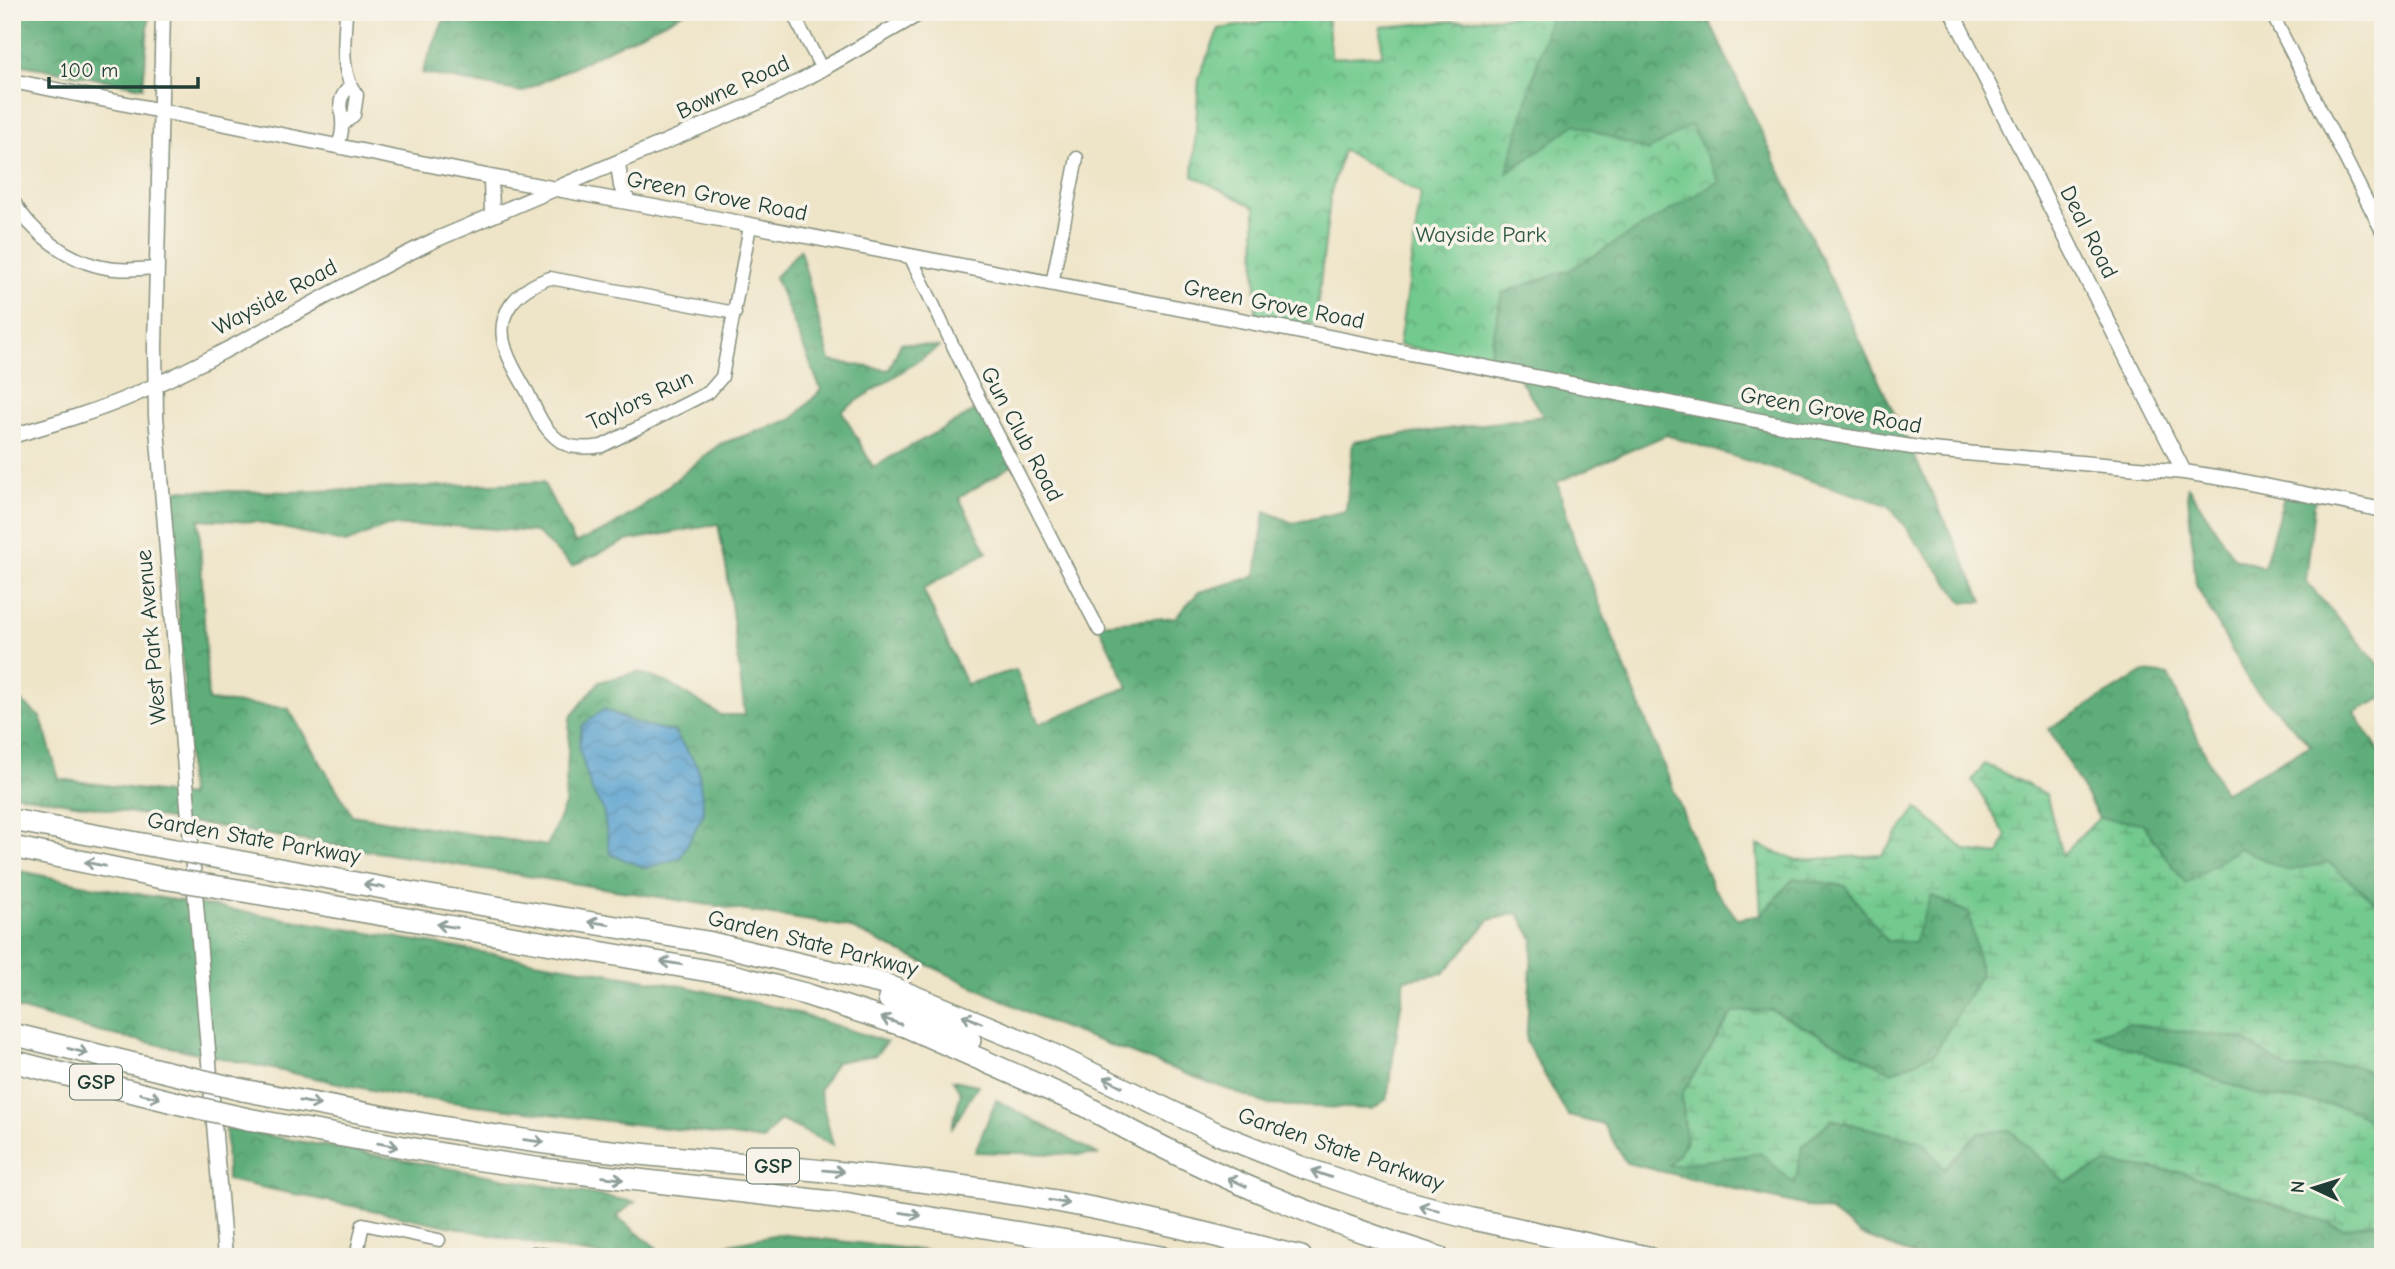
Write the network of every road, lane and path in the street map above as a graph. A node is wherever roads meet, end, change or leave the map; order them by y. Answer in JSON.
{"nodes":[{"id":1,"x":163,"y":12,"type":"edge"},
{"id":2,"x":346,"y":12,"type":"edge"},
{"id":3,"x":792,"y":12,"type":"edge"},
{"id":4,"x":922,"y":12,"type":"edge"},
{"id":5,"x":1952,"y":12,"type":"edge"},
{"id":6,"x":2271,"y":12,"type":"edge"},
{"id":7,"x":822,"y":69,"type":"junction"},
{"id":8,"x":12,"y":81,"type":"edge"},
{"id":9,"x":162,"y":110,"type":"junction"},
{"id":10,"x":338,"y":145,"type":"junction"},
{"id":11,"x":1077,"y":158,"type":"dead end"},
{"id":12,"x":618,"y":164,"type":"junction"},
{"id":13,"x":491,"y":177,"type":"junction"},
{"id":14,"x":557,"y":189,"type":"junction"},
{"id":15,"x":12,"y":200,"type":"edge"},
{"id":16,"x":628,"y":201,"type":"junction"},
{"id":17,"x":492,"y":216,"type":"junction"},
{"id":18,"x":750,"y":226,"type":"junction"},
{"id":19,"x":2383,"y":233,"type":"edge"},
{"id":20,"x":910,"y":256,"type":"junction"},
{"id":21,"x":157,"y":268,"type":"junction"},
{"id":22,"x":1052,"y":284,"type":"junction"},
{"id":23,"x":734,"y":313,"type":"junction"},
{"id":24,"x":155,"y":385,"type":"junction"},
{"id":25,"x":12,"y":436,"type":"edge"},
{"id":26,"x":2183,"y":472,"type":"junction"},
{"id":27,"x":2383,"y":510,"type":"edge"},
{"id":28,"x":1099,"y":630,"type":"dead end"},
{"id":29,"x":12,"y":820,"type":"edge"},
{"id":30,"x":12,"y":847,"type":"edge"},
{"id":31,"x":809,"y":968,"type":"junction"},
{"id":32,"x":12,"y":1034,"type":"edge"},
{"id":33,"x":12,"y":1061,"type":"edge"},
{"id":34,"x":1088,"y":1107,"type":"junction"},
{"id":35,"x":439,"y":1240,"type":"dead end"},
{"id":36,"x":534,"y":1253,"type":"dead end"},
{"id":37,"x":553,"y":1256,"type":"edge"},
{"id":38,"x":225,"y":1257,"type":"edge"},
{"id":39,"x":356,"y":1257,"type":"edge"},
{"id":40,"x":1160,"y":1257,"type":"edge"},
{"id":41,"x":1301,"y":1257,"type":"edge"},
{"id":42,"x":1438,"y":1257,"type":"edge"},
{"id":43,"x":1647,"y":1257,"type":"edge"}],
"edges":[{"from":1,"to":9,"type":"street","name":"West Park Avenue"},
{"from":2,"to":10,"type":"street"},
{"from":3,"to":7,"type":"street"},
{"from":4,"to":7,"type":"street","name":"Bowne Road"},
{"from":5,"to":26,"type":"street","name":"Deal Road"},
{"from":6,"to":19,"type":"street"},
{"from":7,"to":12,"type":"street","name":"Bowne Road"},
{"from":8,"to":9,"type":"street","name":"Green Grove Road"},
{"from":9,"to":10,"type":"street","name":"Green Grove Road"},
{"from":9,"to":21,"type":"street","name":"West Park Avenue"},
{"from":10,"to":13,"type":"street","name":"Green Grove Road"},
{"from":11,"to":22,"type":"street"},
{"from":12,"to":14,"type":"street","name":"Bowne Road"},
{"from":12,"to":16,"type":"street"},
{"from":13,"to":14,"type":"street","name":"Green Grove Road"},
{"from":13,"to":17,"type":"street"},
{"from":14,"to":16,"type":"street","name":"Green Grove Road"},
{"from":14,"to":17,"type":"street","name":"Wayside Road"},
{"from":15,"to":21,"type":"street"},
{"from":16,"to":18,"type":"street","name":"Green Grove Road"},
{"from":17,"to":24,"type":"street","name":"Wayside Road"},
{"from":18,"to":20,"type":"street","name":"Green Grove Road"},
{"from":18,"to":23,"type":"street","name":"Taylors Run"},
{"from":20,"to":22,"type":"street","name":"Green Grove Road"},
{"from":20,"to":28,"type":"street","name":"Gun Club Road"},
{"from":21,"to":24,"type":"street","name":"West Park Avenue"},
{"from":22,"to":26,"type":"street","name":"Green Grove Road"},
{"from":23,"to":23,"type":"street","name":"Taylors Run"},
{"from":24,"to":25,"type":"street","name":"Wayside Road"},
{"from":24,"to":38,"type":"street","name":"West Park Avenue"},
{"from":26,"to":27,"type":"street","name":"Green Grove Road"},
{"from":31,"to":29,"type":"highway","name":"Garden State Parkway","one_way":true,"bridge":true},
{"from":34,"to":30,"type":"highway","one_way":true,"bridge":true},
{"from":31,"to":34,"type":"highway"},
{"from":43,"to":31,"type":"highway","name":"Garden State Parkway","one_way":true},
{"from":32,"to":41,"type":"highway","number":"GSP","one_way":true,"bridge":true},
{"from":33,"to":40,"type":"highway","number":"GSP","one_way":true,"bridge":true},
{"from":42,"to":34,"type":"highway","one_way":true},
{"from":35,"to":39,"type":"street"},
{"from":36,"to":37,"type":"street"}]}
